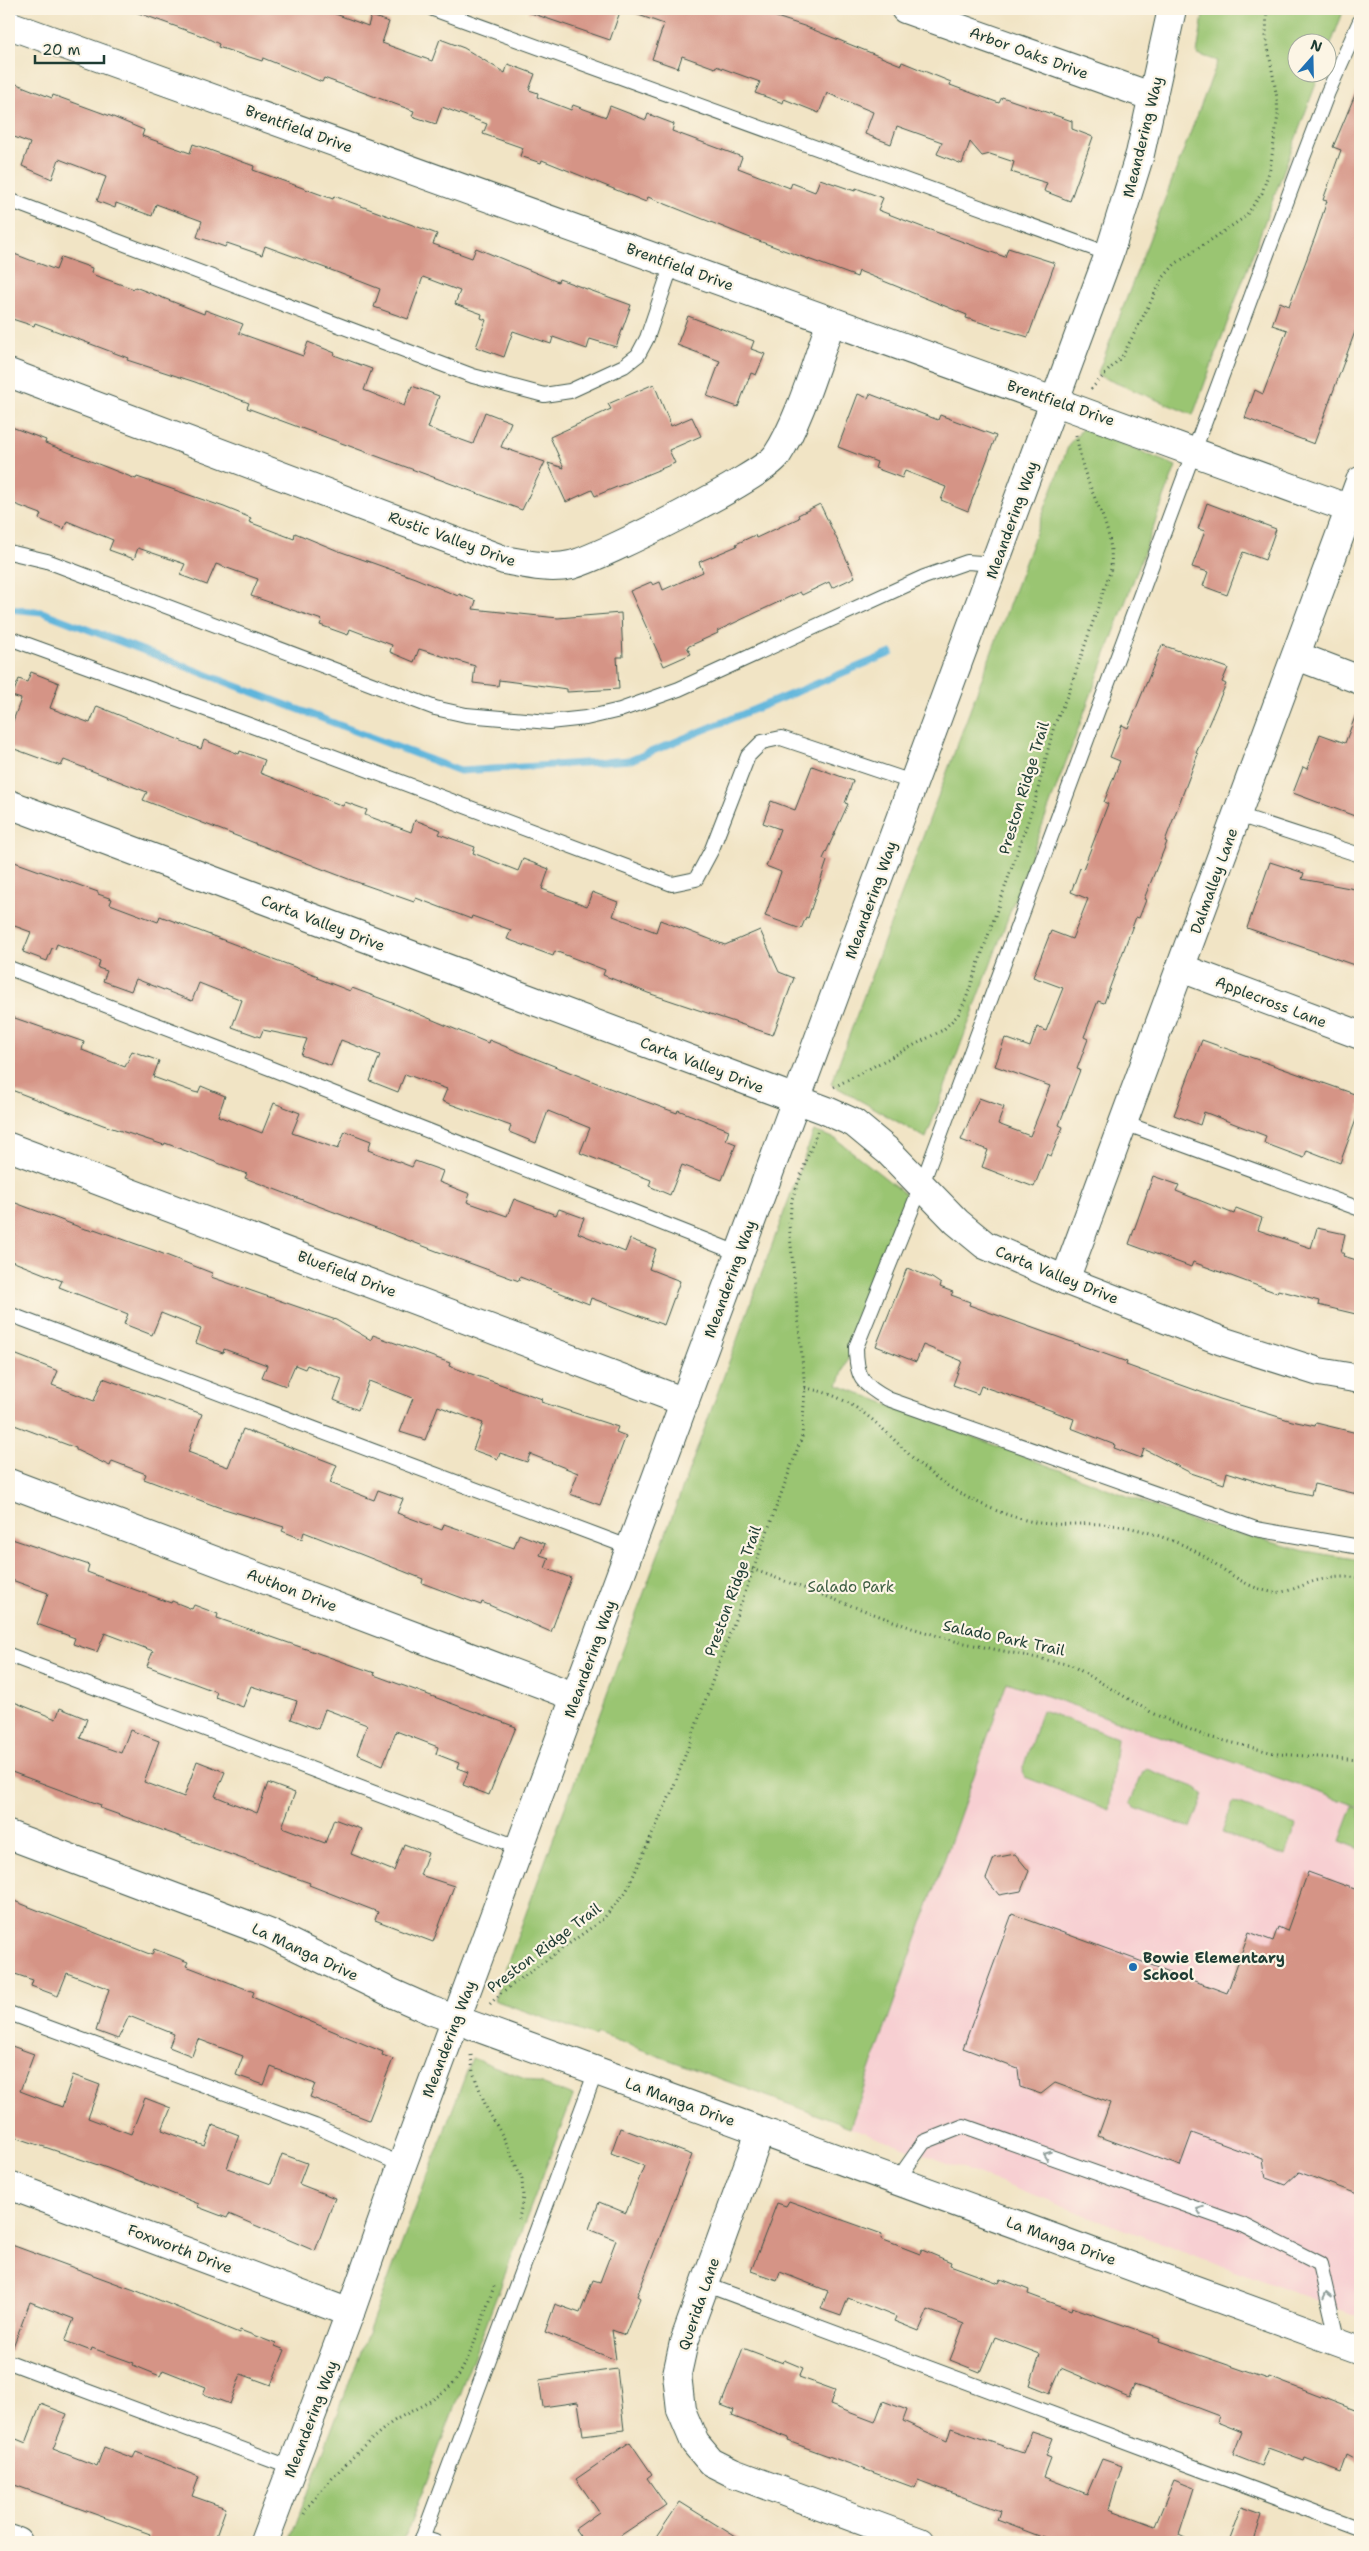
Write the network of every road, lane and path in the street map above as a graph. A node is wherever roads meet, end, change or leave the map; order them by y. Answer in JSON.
{"nodes":[{"id":1,"x":434,"y":9,"type":"edge"},
{"id":2,"x":905,"y":9,"type":"edge"},
{"id":3,"x":1172,"y":9,"type":"edge"},
{"id":4,"x":1267,"y":9,"type":"edge"},
{"id":5,"x":1360,"y":21,"type":"edge"},
{"id":6,"x":9,"y":25,"type":"edge"},
{"id":7,"x":1153,"y":97,"type":"junction"},
{"id":8,"x":9,"y":200,"type":"edge"},
{"id":9,"x":1109,"y":254,"type":"junction"},
{"id":10,"x":672,"y":264,"type":"junction"},
{"id":11,"x":831,"y":322,"type":"junction"},
{"id":12,"x":9,"y":372,"type":"edge"},
{"id":13,"x":1092,"y":388,"type":"dead end"},
{"id":14,"x":1056,"y":402,"type":"junction"},
{"id":15,"x":1076,"y":432,"type":"dead end"},
{"id":16,"x":1195,"y":451,"type":"junction"},
{"id":17,"x":1360,"y":481,"type":"edge"},
{"id":18,"x":1350,"y":509,"type":"junction"},
{"id":19,"x":9,"y":552,"type":"edge"},
{"id":20,"x":996,"y":564,"type":"junction"},
{"id":21,"x":9,"y":638,"type":"edge"},
{"id":22,"x":1297,"y":656,"type":"junction"},
{"id":23,"x":1360,"y":680,"type":"edge"},
{"id":24,"x":915,"y":783,"type":"junction"},
{"id":25,"x":9,"y":804,"type":"edge"},
{"id":26,"x":1238,"y":815,"type":"junction"},
{"id":27,"x":1360,"y":855,"type":"edge"},
{"id":28,"x":9,"y":968,"type":"edge"},
{"id":29,"x":1181,"y":968,"type":"junction"},
{"id":30,"x":1360,"y":1035,"type":"edge"},
{"id":31,"x":835,"y":1084,"type":"dead end"},
{"id":32,"x":797,"y":1100,"type":"junction"},
{"id":33,"x":1124,"y":1123,"type":"junction"},
{"id":34,"x":815,"y":1135,"type":"dead end"},
{"id":35,"x":9,"y":1147,"type":"edge"},
{"id":36,"x":922,"y":1184,"type":"junction"},
{"id":37,"x":1360,"y":1209,"type":"edge"},
{"id":38,"x":740,"y":1254,"type":"junction"},
{"id":39,"x":1065,"y":1280,"type":"junction"},
{"id":40,"x":9,"y":1314,"type":"edge"},
{"id":41,"x":1360,"y":1379,"type":"edge"},
{"id":42,"x":805,"y":1388,"type":"junction"},
{"id":43,"x":685,"y":1402,"type":"junction"},
{"id":44,"x":9,"y":1483,"type":"edge"},
{"id":45,"x":1360,"y":1547,"type":"edge"},
{"id":46,"x":631,"y":1548,"type":"junction"},
{"id":47,"x":752,"y":1569,"type":"junction"},
{"id":48,"x":1360,"y":1578,"type":"edge"},
{"id":49,"x":9,"y":1655,"type":"edge"},
{"id":50,"x":576,"y":1697,"type":"junction"},
{"id":51,"x":1360,"y":1760,"type":"edge"},
{"id":52,"x":9,"y":1835,"type":"edge"},
{"id":53,"x":520,"y":1848,"type":"junction"},
{"id":54,"x":9,"y":2013,"type":"edge"},
{"id":55,"x":469,"y":2024,"type":"junction"},
{"id":56,"x":596,"y":2071,"type":"junction"},
{"id":57,"x":760,"y":2132,"type":"junction"},
{"id":58,"x":402,"y":2165,"type":"junction"},
{"id":59,"x":896,"y":2182,"type":"junction"},
{"id":60,"x":9,"y":2185,"type":"edge"},
{"id":61,"x":519,"y":2221,"type":"dead end"},
{"id":62,"x":498,"y":2276,"type":"dead end"},
{"id":63,"x":704,"y":2284,"type":"junction"},
{"id":64,"x":350,"y":2314,"type":"junction"},
{"id":65,"x":1349,"y":2346,"type":"edge"},
{"id":66,"x":9,"y":2362,"type":"edge"},
{"id":67,"x":292,"y":2468,"type":"junction"},
{"id":68,"x":301,"y":2519,"type":"dead end"},
{"id":69,"x":1360,"y":2528,"type":"edge"},
{"id":70,"x":9,"y":2539,"type":"edge"},
{"id":71,"x":426,"y":2541,"type":"edge"},
{"id":72,"x":18,"y":2542,"type":"edge"},
{"id":73,"x":264,"y":2542,"type":"edge"},
{"id":74,"x":920,"y":2542,"type":"edge"}],
"edges":[{"from":1,"to":9,"type":"lane"},
{"from":2,"to":7,"type":"street","name":"Arbor Oaks Drive"},
{"from":3,"to":7,"type":"street","name":"Meandering Way"},
{"from":4,"to":13,"type":"path"},
{"from":5,"to":16,"type":"lane"},
{"from":6,"to":10,"type":"street","name":"Brentfield Drive"},
{"from":7,"to":9,"type":"street","name":"Meandering Way"},
{"from":8,"to":10,"type":"lane"},
{"from":9,"to":14,"type":"street","name":"Meandering Way"},
{"from":10,"to":11,"type":"street","name":"Brentfield Drive"},
{"from":11,"to":12,"type":"street","name":"Rustic Valley Drive"},
{"from":11,"to":14,"type":"street","name":"Brentfield Drive"},
{"from":14,"to":16,"type":"street","name":"Brentfield Drive"},
{"from":14,"to":20,"type":"street","name":"Meandering Way"},
{"from":15,"to":31,"type":"path","name":"Preston Ridge Trail"},
{"from":16,"to":18,"type":"street","name":"Brentfield Drive"},
{"from":16,"to":36,"type":"lane"},
{"from":17,"to":18,"type":"street","name":"Dalmalley Lane"},
{"from":18,"to":22,"type":"street","name":"Dalmalley Lane"},
{"from":19,"to":20,"type":"lane"},
{"from":20,"to":24,"type":"street","name":"Meandering Way"},
{"from":21,"to":24,"type":"lane"},
{"from":22,"to":23,"type":"street"},
{"from":22,"to":26,"type":"street","name":"Dalmalley Lane"},
{"from":24,"to":32,"type":"street","name":"Meandering Way"},
{"from":25,"to":32,"type":"street","name":"Carta Valley Drive"},
{"from":26,"to":27,"type":"lane"},
{"from":26,"to":29,"type":"street","name":"Dalmalley Lane"},
{"from":28,"to":38,"type":"lane"},
{"from":29,"to":30,"type":"street","name":"Applecross Lane"},
{"from":29,"to":33,"type":"street","name":"Dalmalley Lane"},
{"from":32,"to":36,"type":"street","name":"Carta Valley Drive"},
{"from":32,"to":38,"type":"street","name":"Meandering Way"},
{"from":33,"to":37,"type":"lane"},
{"from":33,"to":39,"type":"street","name":"Dalmalley Lane"},
{"from":34,"to":42,"type":"path","name":"Preston Ridge Trail"},
{"from":35,"to":43,"type":"street","name":"Bluefield Drive"},
{"from":36,"to":39,"type":"street","name":"Carta Valley Drive"},
{"from":36,"to":45,"type":"lane"},
{"from":38,"to":43,"type":"street","name":"Meandering Way"},
{"from":39,"to":41,"type":"street","name":"Carta Valley Drive"},
{"from":40,"to":46,"type":"lane"},
{"from":42,"to":47,"type":"path","name":"Preston Ridge Trail"},
{"from":42,"to":48,"type":"path"},
{"from":43,"to":46,"type":"street","name":"Meandering Way"},
{"from":44,"to":50,"type":"street","name":"Authon Drive"},
{"from":46,"to":50,"type":"street","name":"Meandering Way"},
{"from":47,"to":51,"type":"path","name":"Salado Park Trail"},
{"from":47,"to":55,"type":"path","name":"Preston Ridge Trail"},
{"from":49,"to":53,"type":"lane"},
{"from":50,"to":53,"type":"street","name":"Meandering Way"},
{"from":52,"to":55,"type":"street","name":"La Manga Drive"},
{"from":53,"to":55,"type":"street","name":"Meandering Way"},
{"from":54,"to":58,"type":"lane"},
{"from":55,"to":56,"type":"street","name":"La Manga Drive"},
{"from":55,"to":58,"type":"street","name":"Meandering Way"},
{"from":55,"to":61,"type":"path","name":"Preston Ridge Trail"},
{"from":56,"to":57,"type":"street","name":"La Manga Drive"},
{"from":56,"to":71,"type":"lane"},
{"from":57,"to":59,"type":"street","name":"La Manga Drive"},
{"from":57,"to":63,"type":"street","name":"Querida Lane"},
{"from":58,"to":64,"type":"street","name":"Meandering Way"},
{"from":59,"to":65,"type":"street","name":"La Manga Drive"},
{"from":65,"to":59,"type":"lane","one_way":true},
{"from":60,"to":64,"type":"street","name":"Foxworth Drive"},
{"from":62,"to":68,"type":"path"},
{"from":63,"to":69,"type":"lane"},
{"from":63,"to":74,"type":"street","name":"Querida Lane"},
{"from":64,"to":67,"type":"street","name":"Meandering Way"},
{"from":66,"to":67,"type":"lane"},
{"from":67,"to":73,"type":"street","name":"Meandering Way"},
{"from":70,"to":72,"type":"street"}]}
